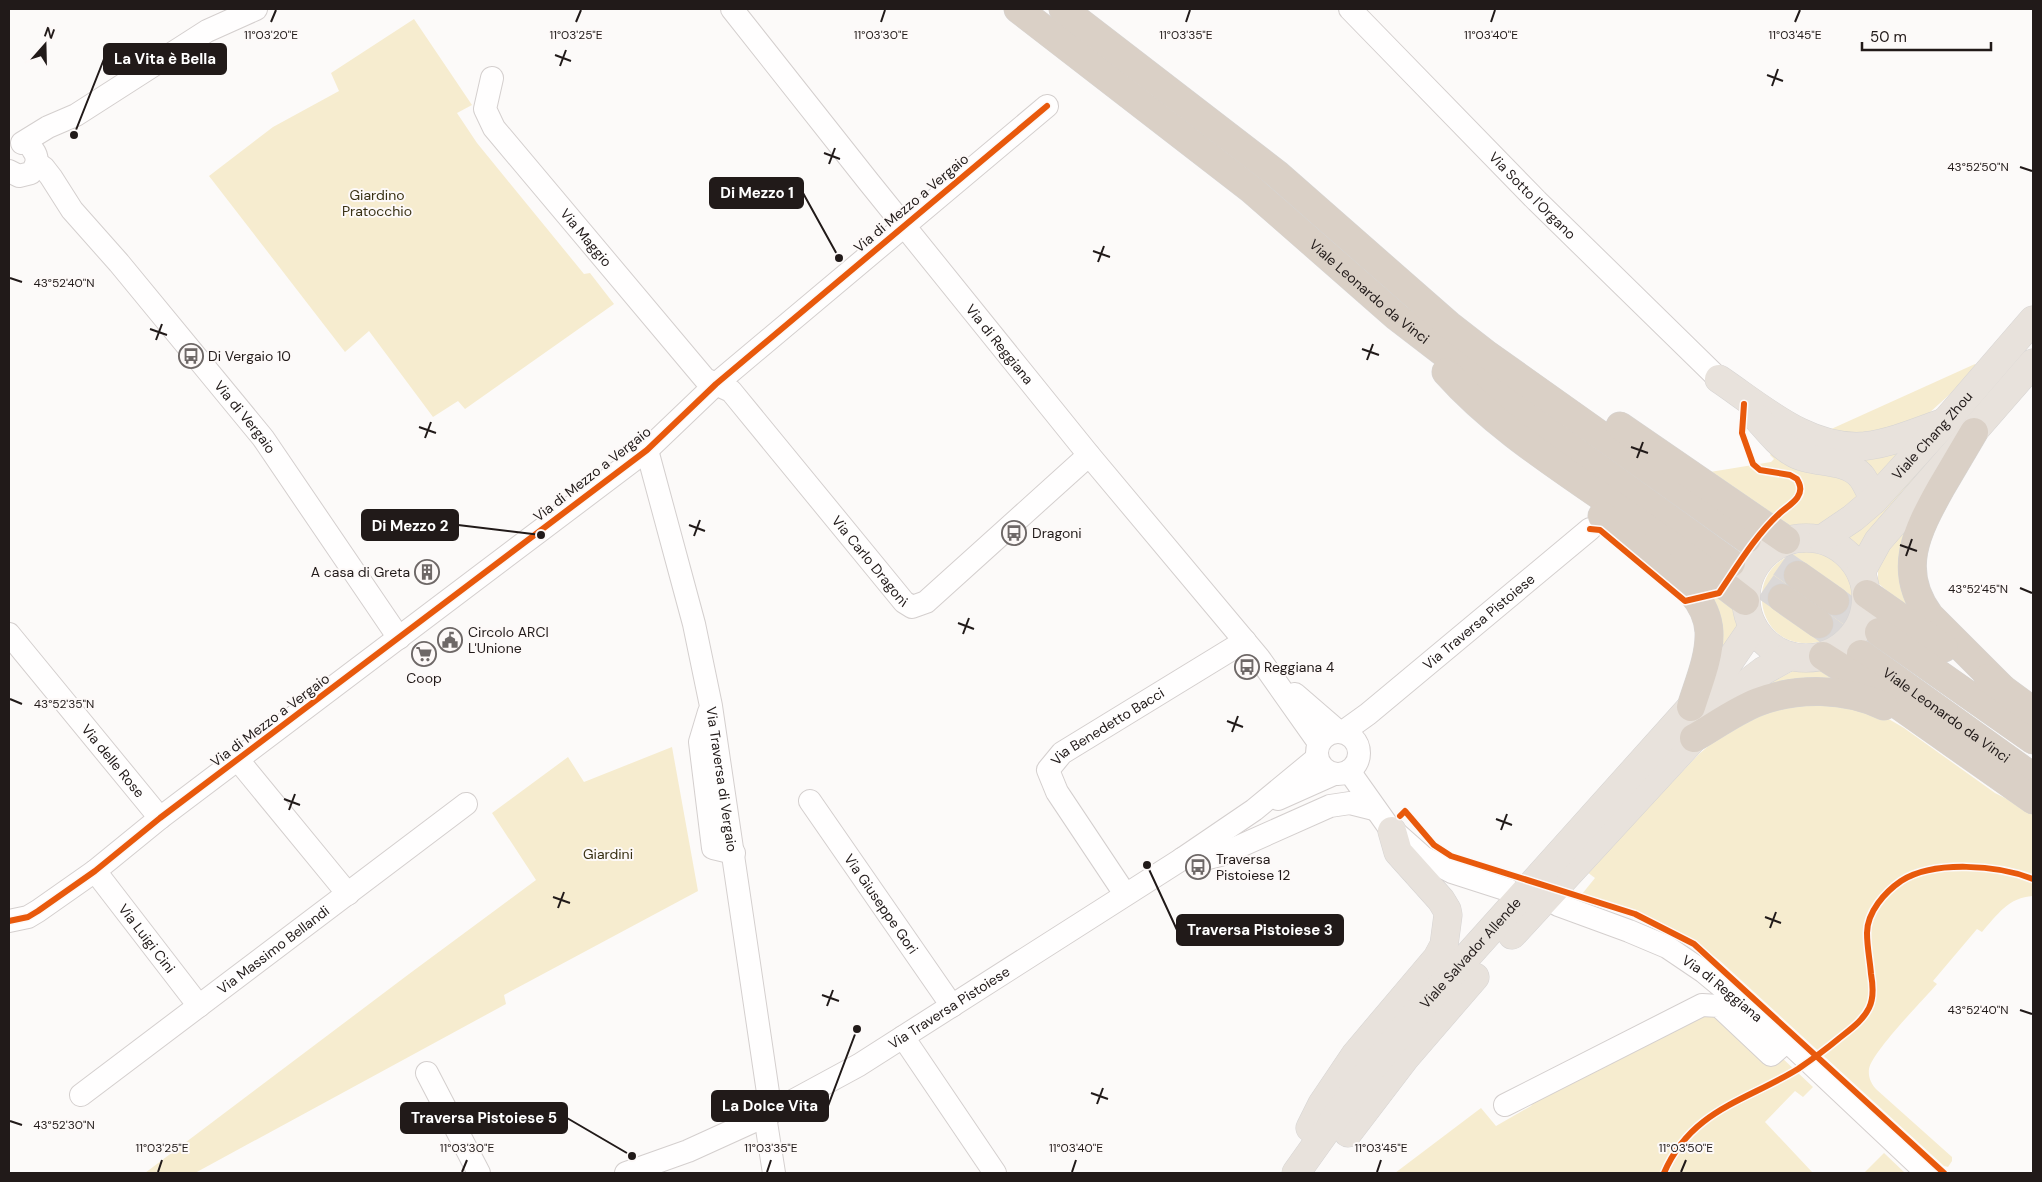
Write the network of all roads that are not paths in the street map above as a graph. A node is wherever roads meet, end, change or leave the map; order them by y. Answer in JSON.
{"nodes":[{"id":1,"x":256,"y":9,"type":"edge"},
{"id":2,"x":732,"y":9,"type":"edge"},
{"id":3,"x":1018,"y":9,"type":"edge"},
{"id":4,"x":1063,"y":9,"type":"edge"},
{"id":5,"x":1350,"y":9,"type":"edge"},
{"id":6,"x":492,"y":78,"type":"dead end"},
{"id":7,"x":1047,"y":106,"type":"dead end"},
{"id":8,"x":22,"y":160,"type":"edge"},
{"id":9,"x":1277,"y":174,"type":"junction"},
{"id":10,"x":904,"y":225,"type":"junction"},
{"id":11,"x":1397,"y":317,"type":"junction"},
{"id":12,"x":2033,"y":320,"type":"edge"},
{"id":13,"x":2033,"y":363,"type":"edge"},
{"id":14,"x":1718,"y":379,"type":"junction"},
{"id":15,"x":716,"y":384,"type":"junction"},
{"id":16,"x":1944,"y":423,"type":"junction"},
{"id":17,"x":1974,"y":432,"type":"junction"},
{"id":18,"x":647,"y":450,"type":"junction"},
{"id":19,"x":1536,"y":452,"type":"junction"},
{"id":20,"x":1089,"y":455,"type":"junction"},
{"id":21,"x":1874,"y":500,"type":"junction"},
{"id":22,"x":1590,"y":529,"type":"dead end"},
{"id":23,"x":1747,"y":539,"type":"tunnel mouth"},
{"id":24,"x":1822,"y":539,"type":"junction"},
{"id":25,"x":1786,"y":540,"type":"junction"},
{"id":26,"x":1731,"y":563,"type":"tunnel mouth"},
{"id":27,"x":1798,"y":575,"type":"tunnel mouth"},
{"id":28,"x":1864,"y":583,"type":"junction"},
{"id":29,"x":1782,"y":598,"type":"tunnel mouth"},
{"id":30,"x":1746,"y":601,"type":"junction"},
{"id":31,"x":1835,"y":601,"type":"tunnel mouth"},
{"id":32,"x":1819,"y":624,"type":"tunnel mouth"},
{"id":33,"x":1753,"y":627,"type":"junction"},
{"id":34,"x":1879,"y":632,"type":"tunnel mouth"},
{"id":35,"x":9,"y":634,"type":"edge"},
{"id":36,"x":399,"y":638,"type":"junction"},
{"id":37,"x":1245,"y":641,"type":"junction"},
{"id":38,"x":1860,"y":654,"type":"tunnel mouth"},
{"id":39,"x":1790,"y":656,"type":"junction"},
{"id":40,"x":1823,"y":656,"type":"junction"},
{"id":41,"x":1273,"y":676,"type":"junction"},
{"id":42,"x":2002,"y":688,"type":"junction"},
{"id":43,"x":1691,"y":707,"type":"junction"},
{"id":44,"x":2033,"y":711,"type":"edge"},
{"id":45,"x":1926,"y":726,"type":"junction"},
{"id":46,"x":1694,"y":738,"type":"junction"},
{"id":47,"x":2033,"y":740,"type":"edge"},
{"id":48,"x":1318,"y":750,"type":"junction"},
{"id":49,"x":1347,"y":752,"type":"junction"},
{"id":50,"x":238,"y":760,"type":"junction"},
{"id":51,"x":2033,"y":777,"type":"edge"},
{"id":52,"x":2033,"y":800,"type":"edge"},
{"id":53,"x":810,"y":801,"type":"dead end"},
{"id":54,"x":466,"y":804,"type":"dead end"},
{"id":55,"x":1374,"y":809,"type":"junction"},
{"id":56,"x":1254,"y":810,"type":"junction"},
{"id":57,"x":160,"y":818,"type":"junction"},
{"id":58,"x":1392,"y":831,"type":"junction"},
{"id":59,"x":1182,"y":858,"type":"junction"},
{"id":60,"x":1440,"y":866,"type":"junction"},
{"id":61,"x":95,"y":871,"type":"junction"},
{"id":62,"x":1508,"y":890,"type":"dead end"},
{"id":63,"x":348,"y":894,"type":"junction"},
{"id":64,"x":1125,"y":894,"type":"junction"},
{"id":65,"x":1558,"y":906,"type":"dead end"},
{"id":66,"x":9,"y":921,"type":"edge"},
{"id":67,"x":199,"y":1006,"type":"junction"},
{"id":68,"x":952,"y":1006,"type":"junction"},
{"id":69,"x":903,"y":1037,"type":"junction"},
{"id":70,"x":1787,"y":1041,"type":"junction"},
{"id":71,"x":427,"y":1073,"type":"dead end"},
{"id":72,"x":81,"y":1095,"type":"dead end"},
{"id":73,"x":1505,"y":1105,"type":"dead end"},
{"id":74,"x":768,"y":1114,"type":"junction"},
{"id":75,"x":479,"y":1173,"type":"edge"},
{"id":76,"x":626,"y":1173,"type":"edge"},
{"id":77,"x":774,"y":1173,"type":"edge"},
{"id":78,"x":995,"y":1173,"type":"edge"},
{"id":79,"x":1291,"y":1173,"type":"edge"},
{"id":80,"x":1296,"y":1173,"type":"edge"},
{"id":81,"x":1319,"y":1173,"type":"edge"},
{"id":82,"x":1927,"y":1173,"type":"edge"}],
"edges":[{"from":1,"to":8,"type":"street"},
{"from":2,"to":10,"type":"street","name":"Via di Reggiana"},
{"from":3,"to":11,"type":"highway","name":"Viale Leonardo da Vinci"},
{"from":4,"to":9,"type":"highway","name":"Viale Leonardo da Vinci"},
{"from":5,"to":14,"type":"street","name":"Via Sotto l'Organo"},
{"from":6,"to":15,"type":"street","name":"Via Maggio"},
{"from":7,"to":10,"type":"street","name":"Via di Mezzo a Vergaio"},
{"from":8,"to":36,"type":"street","name":"Via di Vergaio"},
{"from":9,"to":23,"type":"highway","name":"Viale Leonardo da Vinci"},
{"from":9,"to":25,"type":"highway"},
{"from":10,"to":15,"type":"street","name":"Via di Mezzo a Vergaio"},
{"from":10,"to":20,"type":"street","name":"Via di Reggiana"},
{"from":11,"to":19,"type":"highway"},
{"from":11,"to":26,"type":"highway","name":"Viale Leonardo da Vinci"},
{"from":12,"to":16,"type":"main road","name":"Viale Chang Zhou"},
{"from":13,"to":17,"type":"main road","name":"Viale Chang Zhou"},
{"from":14,"to":16,"type":"main road"},
{"from":14,"to":21,"type":"main road"},
{"from":15,"to":18,"type":"street","name":"Via di Mezzo a Vergaio"},
{"from":15,"to":20,"type":"street","name":"Via Carlo Dragoni"},
{"from":16,"to":21,"type":"main road","name":"Viale Chang Zhou"},
{"from":17,"to":28,"type":"main road","name":"Viale Chang Zhou"},
{"from":17,"to":42,"type":"highway"},
{"from":18,"to":36,"type":"street","name":"Via di Mezzo a Vergaio"},
{"from":18,"to":74,"type":"street","name":"Via Traversa di Vergaio"},
{"from":19,"to":30,"type":"highway"},
{"from":19,"to":43,"type":"highway"},
{"from":20,"to":37,"type":"street","name":"Via di Reggiana"},
{"from":21,"to":24,"type":"main road","name":"Viale Chang Zhou"},
{"from":22,"to":49,"type":"street","name":"Via Traversa Pistoiese"},
{"from":24,"to":25,"type":"main road"},
{"from":24,"to":28,"type":"main road"},
{"from":25,"to":30,"type":"main road"},
{"from":27,"to":31,"type":"highway"},
{"from":28,"to":40,"type":"main road"},
{"from":28,"to":42,"type":"highway"},
{"from":29,"to":32,"type":"highway"},
{"from":30,"to":33,"type":"main road"},
{"from":33,"to":39,"type":"main road"},
{"from":33,"to":43,"type":"main road","name":"Viale Salvador Allende"},
{"from":34,"to":47,"type":"highway","name":"Viale Leonardo da Vinci"},
{"from":35,"to":57,"type":"street","name":"Via delle Rose"},
{"from":36,"to":50,"type":"street","name":"Via di Mezzo a Vergaio"},
{"from":37,"to":41,"type":"street","name":"Via di Reggiana"},
{"from":37,"to":64,"type":"street","name":"Via Benedetto Bacci"},
{"from":38,"to":51,"type":"highway","name":"Viale Leonardo da Vinci"},
{"from":39,"to":40,"type":"main road"},
{"from":39,"to":46,"type":"main road","name":"Viale Salvador Allende"},
{"from":40,"to":45,"type":"highway"},
{"from":41,"to":48,"type":"street","name":"Via di Reggiana"},
{"from":41,"to":49,"type":"street","name":"Via di Reggiana"},
{"from":42,"to":44,"type":"highway"},
{"from":43,"to":80,"type":"main road","name":"Viale Salvador Allende"},
{"from":45,"to":46,"type":"highway"},
{"from":45,"to":52,"type":"highway"},
{"from":46,"to":81,"type":"main road","name":"Viale Salvador Allende"},
{"from":48,"to":49,"type":"street","name":"Via di Reggiana"},
{"from":48,"to":49,"type":"street"},
{"from":48,"to":56,"type":"street","name":"Via Traversa Pistoiese"},
{"from":49,"to":55,"type":"street","name":"Via di Reggiana"},
{"from":49,"to":56,"type":"street","name":"Via Traversa Pistoiese"},
{"from":49,"to":60,"type":"street","name":"Via di Reggiana"},
{"from":50,"to":57,"type":"street","name":"Via di Mezzo a Vergaio"},
{"from":50,"to":63,"type":"street"},
{"from":53,"to":68,"type":"street","name":"Via Giuseppe Gori"},
{"from":54,"to":63,"type":"street","name":"Via Massimo Bellandi"},
{"from":55,"to":58,"type":"street","name":"Via di Reggiana"},
{"from":55,"to":59,"type":"street"},
{"from":56,"to":59,"type":"street","name":"Via Traversa Pistoiese"},
{"from":57,"to":61,"type":"street","name":"Via di Mezzo a Vergaio"},
{"from":58,"to":60,"type":"street","name":"Via di Reggiana"},
{"from":58,"to":79,"type":"main road"},
{"from":59,"to":64,"type":"street","name":"Via Traversa Pistoiese"},
{"from":60,"to":62,"type":"street","name":"Via di Reggiana"},
{"from":61,"to":66,"type":"street","name":"Via di Mezzo a Vergaio"},
{"from":61,"to":67,"type":"street","name":"Via Luigi Cini"},
{"from":63,"to":67,"type":"street","name":"Via Massimo Bellandi"},
{"from":64,"to":68,"type":"street","name":"Via Traversa Pistoiese"},
{"from":65,"to":70,"type":"street","name":"Via di Reggiana"},
{"from":67,"to":72,"type":"street","name":"Via Massimo Bellandi"},
{"from":68,"to":69,"type":"street","name":"Via Traversa Pistoiese"},
{"from":69,"to":74,"type":"street","name":"Via Traversa Pistoiese"},
{"from":69,"to":78,"type":"street"},
{"from":70,"to":73,"type":"street"},
{"from":70,"to":82,"type":"street","name":"Via di Reggiana"},
{"from":71,"to":75,"type":"street"},
{"from":74,"to":76,"type":"street","name":"Via Traversa Pistoiese"},
{"from":74,"to":77,"type":"street","name":"Via Traversa di Vergaio"}]}
